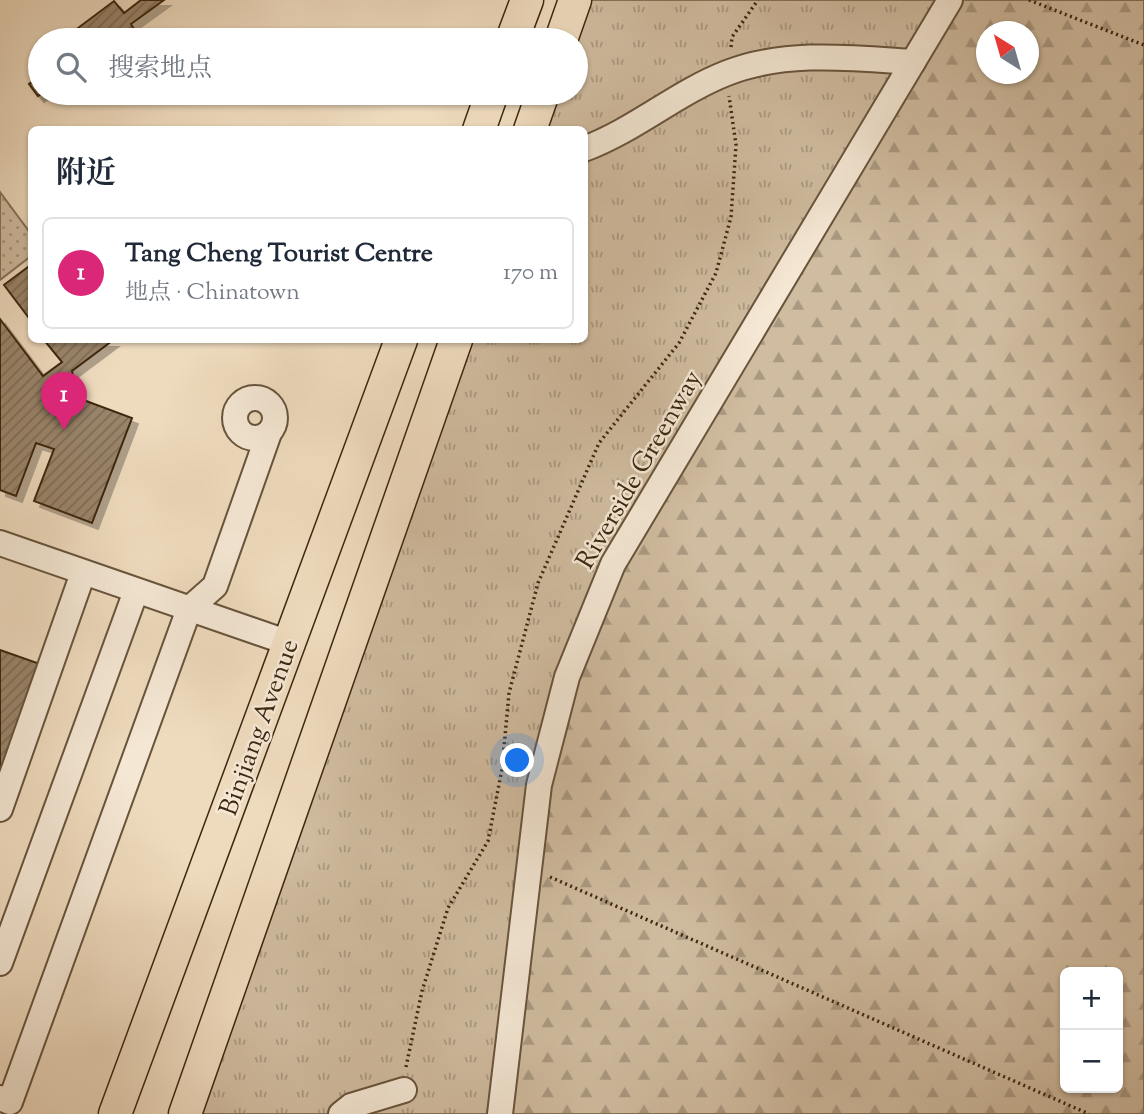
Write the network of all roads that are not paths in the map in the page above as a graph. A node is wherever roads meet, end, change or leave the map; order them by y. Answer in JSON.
{"nodes":[{"id":1,"x":527,"y":0,"type":"edge"},
{"id":2,"x":575,"y":0,"type":"edge"},
{"id":3,"x":950,"y":0,"type":"edge"},
{"id":4,"x":516,"y":28,"type":"edge"},
{"id":5,"x":565,"y":28,"type":"edge"},
{"id":6,"x":914,"y":62,"type":"junction"},
{"id":7,"x":488,"y":105,"type":"edge"},
{"id":8,"x":538,"y":105,"type":"edge"},
{"id":9,"x":480,"y":126,"type":"edge"},
{"id":10,"x":531,"y":126,"type":"edge"},
{"id":11,"x":588,"y":147,"type":"edge"},
{"id":12,"x":400,"y":343,"type":"edge"},
{"id":13,"x":455,"y":343,"type":"edge"},
{"id":14,"x":269,"y":433,"type":"dead end"},
{"id":15,"x":0,"y":543,"type":"edge"},
{"id":16,"x":83,"y":573,"type":"junction"},
{"id":17,"x":136,"y":591,"type":"junction"},
{"id":18,"x":189,"y":609,"type":"junction"},
{"id":19,"x":289,"y":643,"type":"junction"},
{"id":20,"x":0,"y":809,"type":"edge"},
{"id":21,"x":0,"y":963,"type":"edge"},
{"id":22,"x":404,"y":1090,"type":"road end"},
{"id":23,"x":0,"y":1098,"type":"edge"},
{"id":24,"x":115,"y":1114,"type":"edge"},
{"id":25,"x":185,"y":1114,"type":"edge"},
{"id":26,"x":341,"y":1114,"type":"edge"},
{"id":27,"x":500,"y":1114,"type":"edge"}],
"edges":[{"from":1,"to":4,"type":"main road"},
{"from":2,"to":5,"type":"main road"},
{"from":3,"to":6,"type":"street","name":"Riverside Greenway"},
{"from":6,"to":11,"type":"street"},
{"from":6,"to":27,"type":"street","name":"Riverside Greenway"},
{"from":7,"to":9,"type":"main road"},
{"from":8,"to":10,"type":"main road"},
{"from":12,"to":19,"type":"main road","name":"Binjiang Avenue"},
{"from":13,"to":25,"type":"main road"},
{"from":14,"to":18,"type":"street"},
{"from":15,"to":16,"type":"street"},
{"from":16,"to":17,"type":"street"},
{"from":16,"to":20,"type":"street"},
{"from":17,"to":18,"type":"street"},
{"from":17,"to":21,"type":"street"},
{"from":18,"to":19,"type":"street"},
{"from":18,"to":23,"type":"street"},
{"from":19,"to":24,"type":"main road","name":"Binjiang Avenue"},
{"from":22,"to":26,"type":"street"}]}
